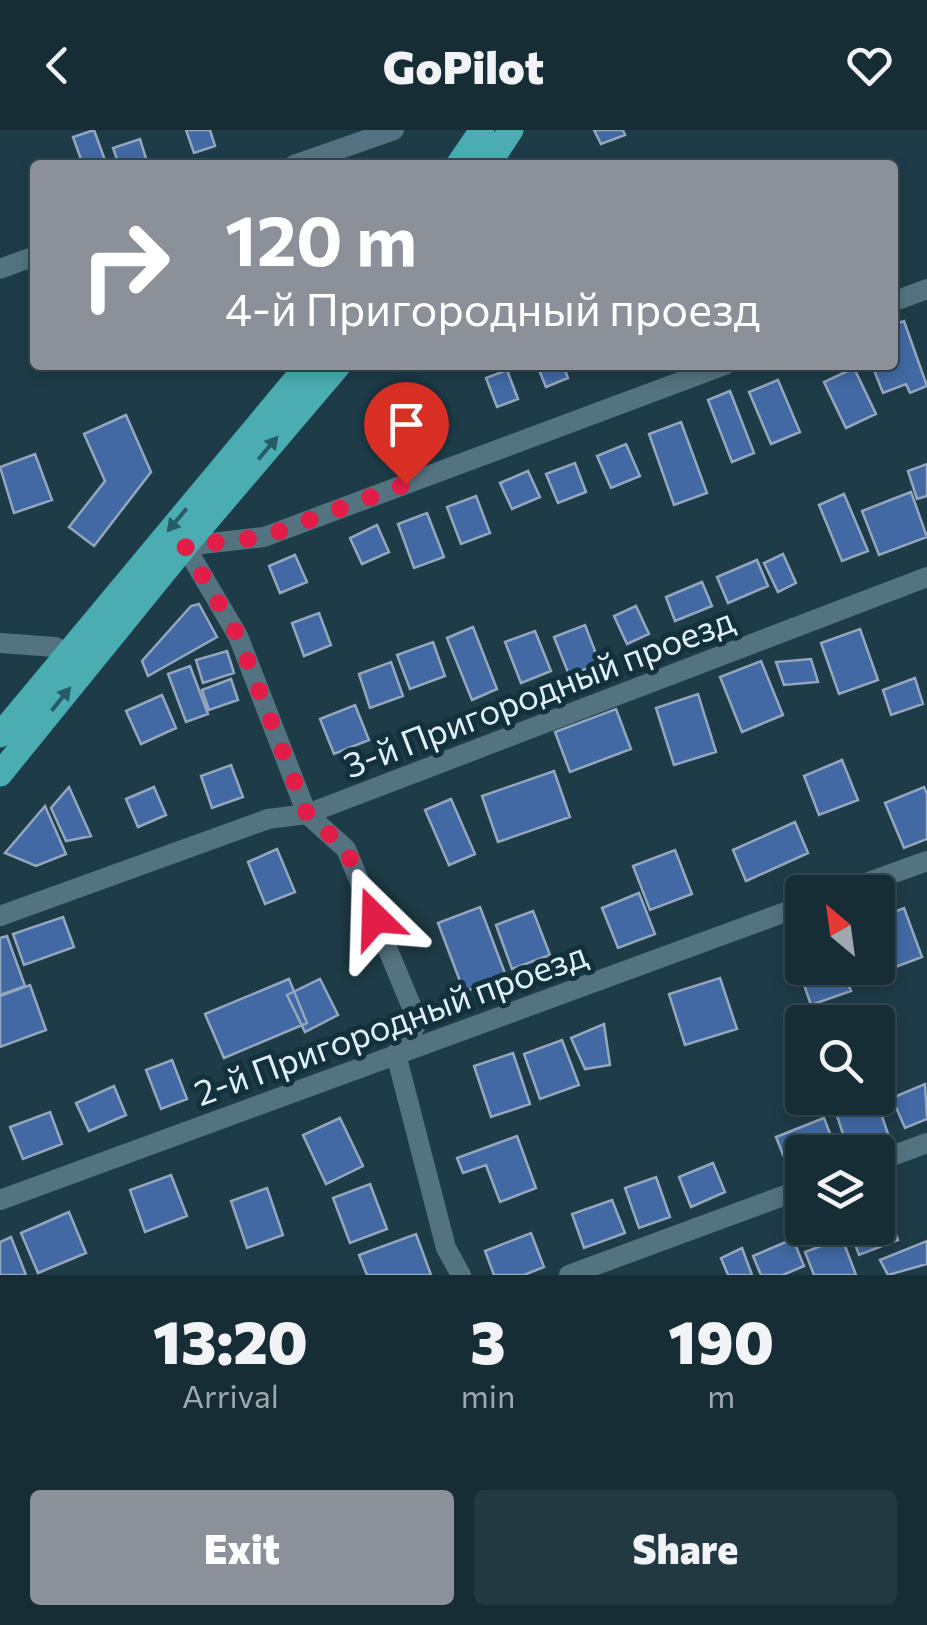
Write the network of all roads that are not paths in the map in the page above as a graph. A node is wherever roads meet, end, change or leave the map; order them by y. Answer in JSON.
{"nodes":[{"id":1,"x":394,"y":130,"type":"edge"},
{"id":2,"x":482,"y":130,"type":"edge"},
{"id":3,"x":511,"y":130,"type":"edge"},
{"id":4,"x":308,"y":160,"type":"edge"},
{"id":5,"x":461,"y":160,"type":"edge"},
{"id":6,"x":491,"y":160,"type":"edge"},
{"id":7,"x":30,"y":258,"type":"edge"},
{"id":8,"x":0,"y":268,"type":"edge"},
{"id":9,"x":927,"y":290,"type":"edge"},
{"id":10,"x":898,"y":300,"type":"edge"},
{"id":11,"x":304,"y":370,"type":"edge"},
{"id":12,"x":335,"y":370,"type":"edge"},
{"id":13,"x":711,"y":370,"type":"edge"},
{"id":14,"x":185,"y":546,"type":"junction"},
{"id":15,"x":927,"y":577,"type":"edge"},
{"id":16,"x":0,"y":643,"type":"edge"},
{"id":17,"x":79,"y":659,"type":"junction"},
{"id":18,"x":0,"y":735,"type":"edge"},
{"id":19,"x":0,"y":774,"type":"edge"},
{"id":20,"x":307,"y":814,"type":"junction"},
{"id":21,"x":927,"y":861,"type":"edge"},
{"id":22,"x":888,"y":875,"type":"edge"},
{"id":23,"x":785,"y":912,"type":"edge"},
{"id":24,"x":0,"y":916,"type":"edge"},
{"id":25,"x":396,"y":1054,"type":"junction"},
{"id":26,"x":927,"y":1143,"type":"edge"},
{"id":27,"x":895,"y":1155,"type":"edge"},
{"id":28,"x":785,"y":1195,"type":"edge"},
{"id":29,"x":0,"y":1200,"type":"edge"},
{"id":30,"x":461,"y":1275,"type":"edge"},
{"id":31,"x":569,"y":1275,"type":"edge"}],
"edges":[{"from":1,"to":4,"type":"street"},
{"from":2,"to":5,"type":"main road"},
{"from":3,"to":6,"type":"main road"},
{"from":7,"to":8,"type":"street"},
{"from":9,"to":10,"type":"street"},
{"from":11,"to":17,"type":"main road","one_way":true},
{"from":14,"to":12,"type":"main road","one_way":true},
{"from":13,"to":14,"type":"street"},
{"from":14,"to":17,"type":"main road"},
{"from":14,"to":20,"type":"street"},
{"from":15,"to":20,"type":"street","name":"3-й Пригородный проезд"},
{"from":16,"to":17,"type":"street"},
{"from":17,"to":18,"type":"main road"},
{"from":19,"to":17,"type":"main road","one_way":true},
{"from":20,"to":24,"type":"street","name":"3-й Пригородный проезд"},
{"from":20,"to":25,"type":"street"},
{"from":21,"to":22,"type":"street"},
{"from":23,"to":25,"type":"street","name":"2-й Пригородный проезд"},
{"from":25,"to":29,"type":"street","name":"2-й Пригородный проезд"},
{"from":25,"to":30,"type":"street"},
{"from":26,"to":27,"type":"street"},
{"from":28,"to":31,"type":"street"}]}
